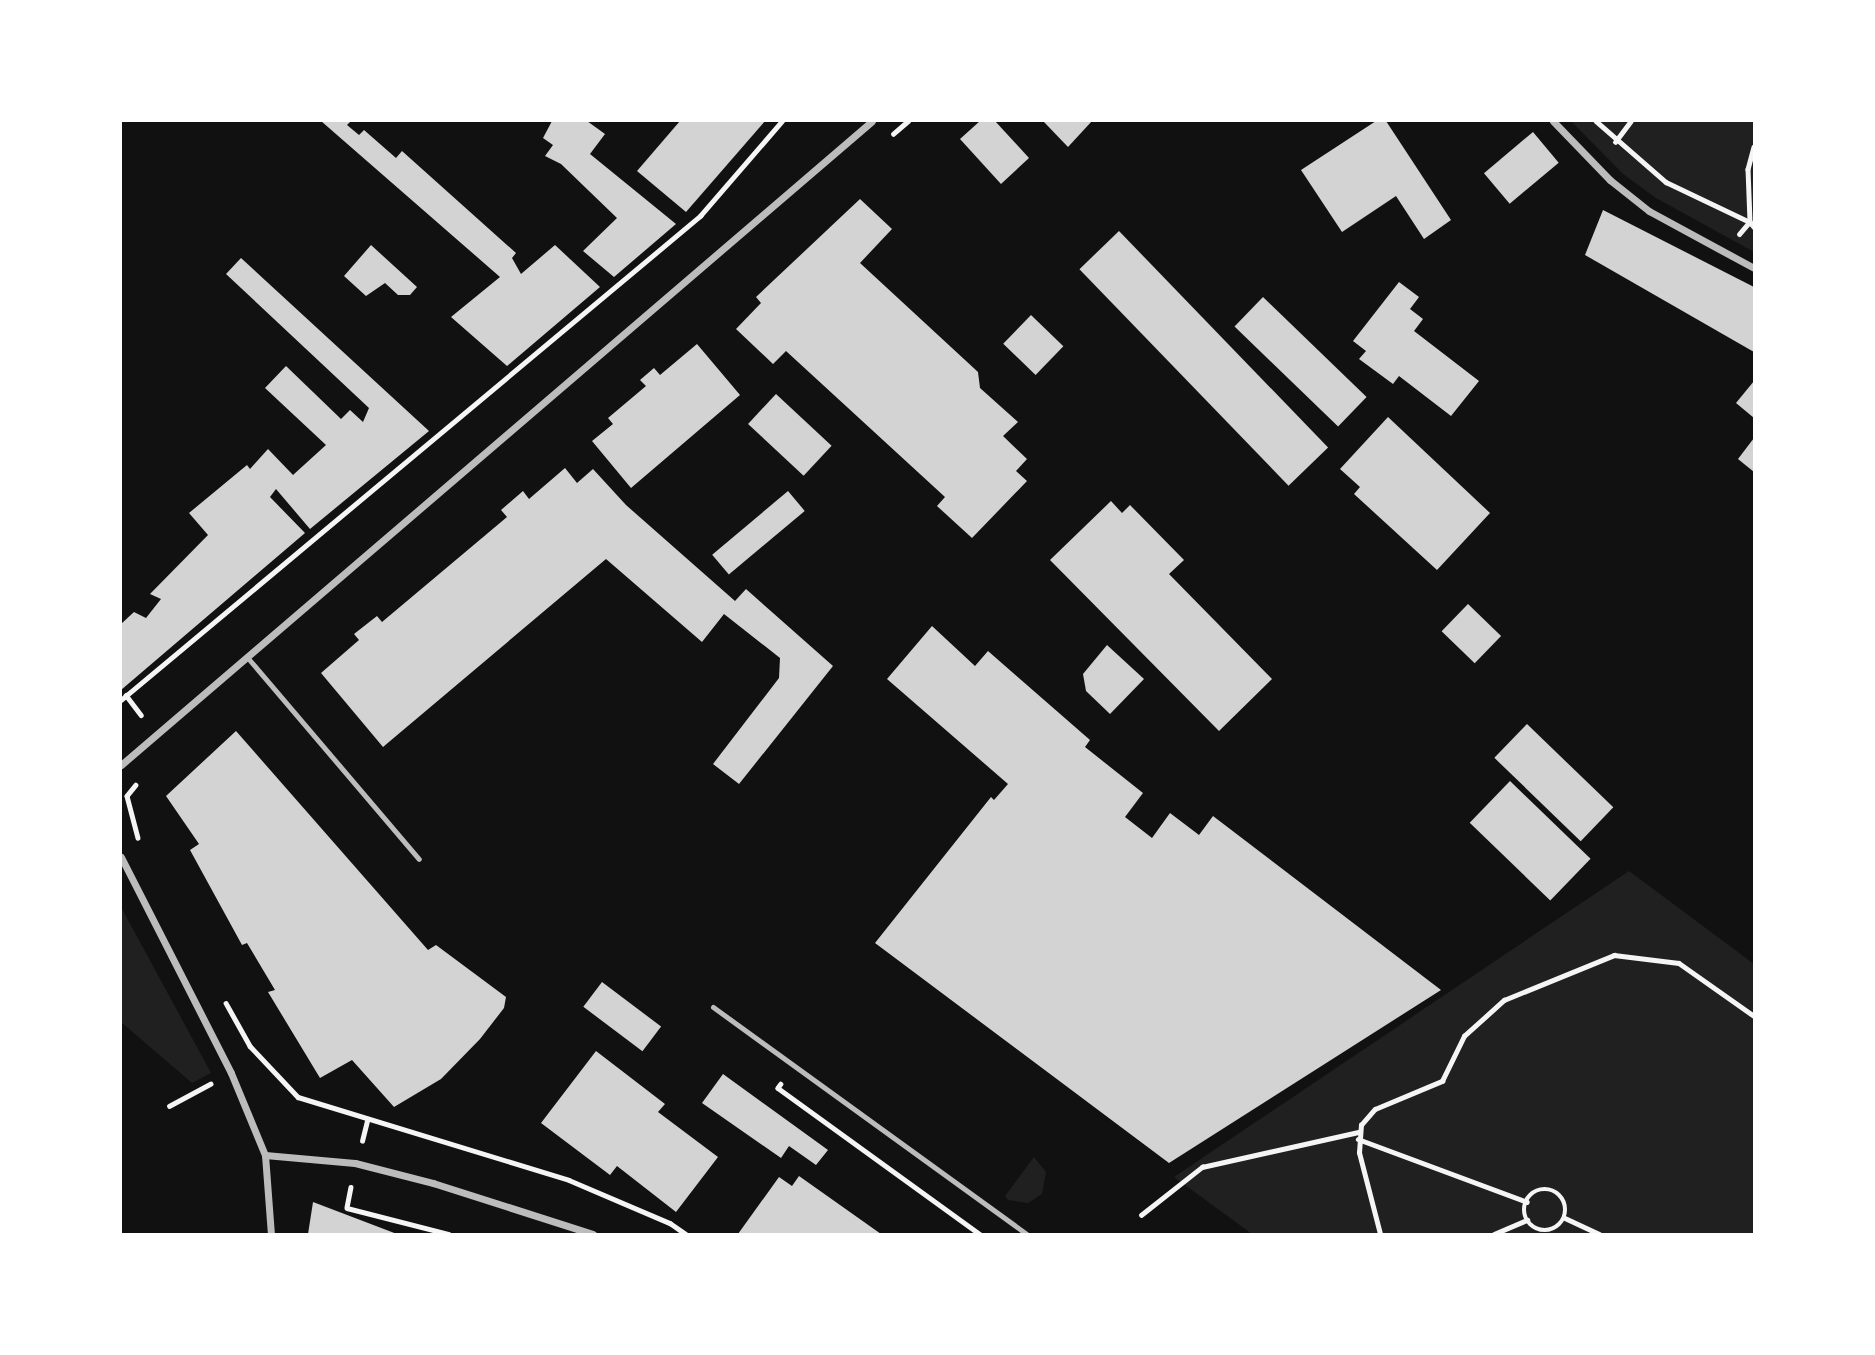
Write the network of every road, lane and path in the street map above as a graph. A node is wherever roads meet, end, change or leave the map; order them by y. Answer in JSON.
{"nodes":[{"id":1,"x":782,"y":121,"type":"edge"},
{"id":2,"x":872,"y":121,"type":"edge"},
{"id":3,"x":1553,"y":121,"type":"edge"},
{"id":4,"x":1596,"y":121,"type":"edge"},
{"id":5,"x":1631,"y":121,"type":"edge"},
{"id":6,"x":1615,"y":142,"type":"junction"},
{"id":7,"x":1754,"y":148,"type":"edge"},
{"id":8,"x":1752,"y":224,"type":"edge"},
{"id":9,"x":1726,"y":252,"type":"junction"},
{"id":10,"x":1754,"y":268,"type":"edge"},
{"id":11,"x":247,"y":657,"type":"junction"},
{"id":12,"x":121,"y":700,"type":"edge"},
{"id":13,"x":121,"y":765,"type":"edge"},
{"id":14,"x":121,"y":857,"type":"edge"},
{"id":15,"x":419,"y":859,"type":"dead end"},
{"id":16,"x":224,"y":999,"type":"dead end"},
{"id":17,"x":713,"y":1007,"type":"dead end"},
{"id":18,"x":1754,"y":1016,"type":"edge"},
{"id":19,"x":1359,"y":1132,"type":"junction"},
{"id":20,"x":1358,"y":1139,"type":"junction"},
{"id":21,"x":265,"y":1155,"type":"junction"},
{"id":22,"x":355,"y":1163,"type":"junction"},
{"id":23,"x":1527,"y":1202,"type":"junction"},
{"id":24,"x":1141,"y":1215,"type":"dead end"},
{"id":25,"x":1565,"y":1218,"type":"junction"},
{"id":26,"x":1527,"y":1220,"type":"junction"},
{"id":27,"x":271,"y":1234,"type":"edge"},
{"id":28,"x":449,"y":1234,"type":"edge"},
{"id":29,"x":593,"y":1234,"type":"edge"},
{"id":30,"x":686,"y":1234,"type":"edge"},
{"id":31,"x":1027,"y":1234,"type":"edge"},
{"id":32,"x":1380,"y":1234,"type":"edge"},
{"id":33,"x":1494,"y":1234,"type":"edge"},
{"id":34,"x":1600,"y":1234,"type":"edge"}],
"edges":[{"from":1,"to":12,"type":"path"},
{"from":2,"to":11,"type":"street"},
{"from":3,"to":9,"type":"street"},
{"from":4,"to":6,"type":"path"},
{"from":5,"to":6,"type":"path"},
{"from":6,"to":8,"type":"path"},
{"from":7,"to":8,"type":"path"},
{"from":8,"to":9,"type":"path"},
{"from":9,"to":10,"type":"street"},
{"from":11,"to":13,"type":"street"},
{"from":11,"to":15,"type":"lane"},
{"from":14,"to":21,"type":"street"},
{"from":16,"to":30,"type":"path"},
{"from":17,"to":31,"type":"lane"},
{"from":18,"to":19,"type":"path"},
{"from":19,"to":20,"type":"path"},
{"from":19,"to":24,"type":"path"},
{"from":20,"to":23,"type":"path"},
{"from":20,"to":32,"type":"path"},
{"from":21,"to":22,"type":"street"},
{"from":21,"to":27,"type":"street"},
{"from":22,"to":28,"type":"path"},
{"from":22,"to":29,"type":"street"},
{"from":23,"to":25,"type":"path"},
{"from":23,"to":26,"type":"path"},
{"from":25,"to":26,"type":"path"},
{"from":25,"to":34,"type":"path"},
{"from":26,"to":33,"type":"path"}]}
